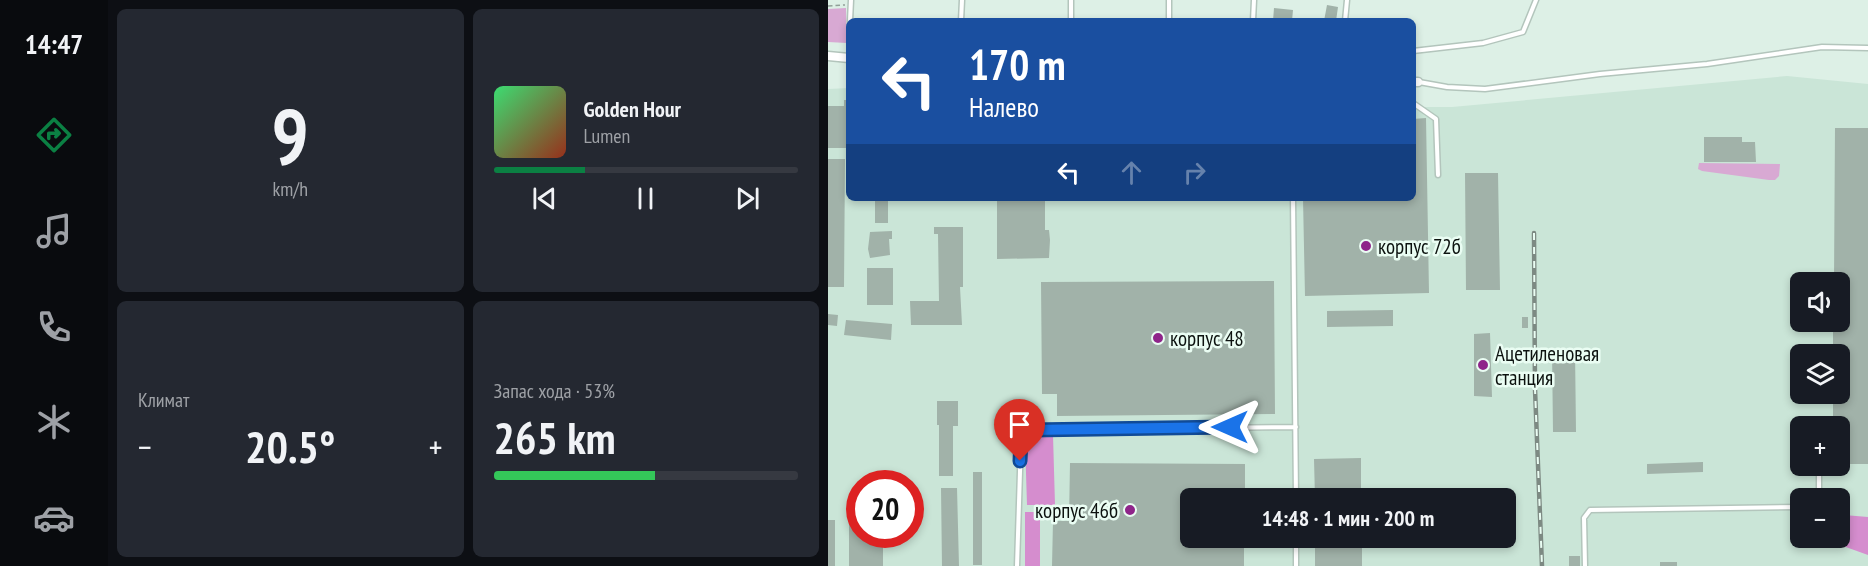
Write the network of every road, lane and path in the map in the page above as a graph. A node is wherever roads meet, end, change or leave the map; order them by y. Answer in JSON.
{"nodes":[{"id":1,"x":962,"y":0,"type":"edge"},
{"id":2,"x":1071,"y":0,"type":"edge"},
{"id":3,"x":1169,"y":0,"type":"edge"},
{"id":4,"x":1254,"y":0,"type":"edge"},
{"id":5,"x":1347,"y":0,"type":"edge"},
{"id":6,"x":1536,"y":0,"type":"edge"},
{"id":7,"x":851,"y":3,"type":"edge"},
{"id":8,"x":828,"y":6,"type":"edge"},
{"id":9,"x":850,"y":18,"type":"edge"},
{"id":10,"x":961,"y":18,"type":"edge"},
{"id":11,"x":1071,"y":18,"type":"edge"},
{"id":12,"x":1169,"y":18,"type":"edge"},
{"id":13,"x":1253,"y":18,"type":"edge"},
{"id":14,"x":1345,"y":18,"type":"edge"},
{"id":15,"x":1868,"y":48,"type":"edge"},
{"id":16,"x":1416,"y":51,"type":"edge"},
{"id":17,"x":828,"y":56,"type":"edge"},
{"id":18,"x":846,"y":58,"type":"edge"},
{"id":19,"x":1416,"y":82,"type":"edge"},
{"id":20,"x":1416,"y":106,"type":"edge"},
{"id":21,"x":1438,"y":175,"type":"dead end"},
{"id":22,"x":1293,"y":201,"type":"edge"},
{"id":23,"x":1296,"y":427,"type":"junction"},
{"id":24,"x":1296,"y":488,"type":"edge"},
{"id":25,"x":1790,"y":507,"type":"edge"},
{"id":26,"x":1296,"y":548,"type":"edge"},
{"id":27,"x":1017,"y":566,"type":"edge"},
{"id":28,"x":1296,"y":566,"type":"edge"},
{"id":29,"x":1585,"y":566,"type":"edge"}],
"edges":[{"from":1,"to":10,"type":"lane"},
{"from":2,"to":11,"type":"lane"},
{"from":3,"to":12,"type":"lane"},
{"from":4,"to":13,"type":"lane"},
{"from":5,"to":14,"type":"lane"},
{"from":6,"to":16,"type":"lane"},
{"from":7,"to":8,"type":"path"},
{"from":7,"to":9,"type":"lane"},
{"from":15,"to":19,"type":"lane"},
{"from":17,"to":18,"type":"street"},
{"from":20,"to":21,"type":"lane"},
{"from":22,"to":23,"type":"lane"},
{"from":23,"to":24,"type":"lane"},
{"from":23,"to":27,"type":"lane"},
{"from":25,"to":29,"type":"lane"},
{"from":26,"to":28,"type":"lane"}]}
